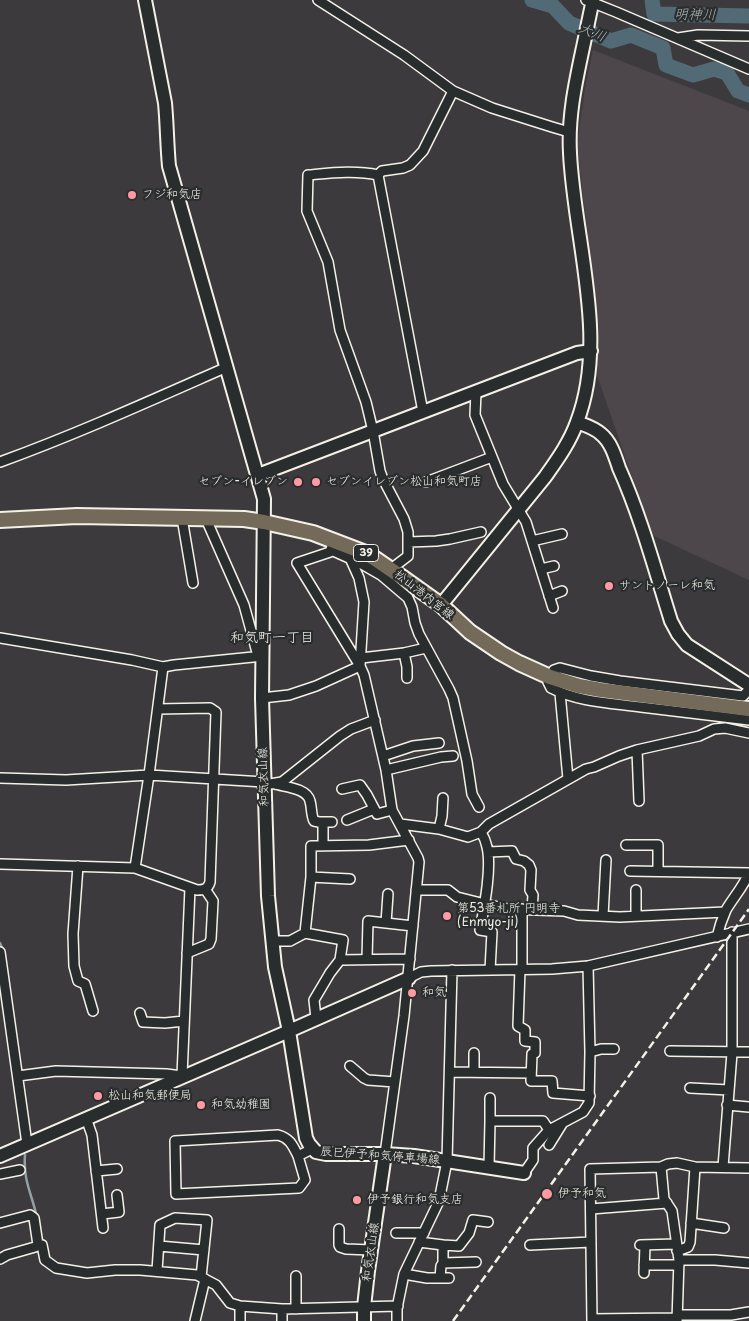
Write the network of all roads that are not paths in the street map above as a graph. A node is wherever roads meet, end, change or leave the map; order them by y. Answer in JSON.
{"nodes":[{"id":1,"x":145,"y":0,"type":"edge"},
{"id":2,"x":318,"y":0,"type":"edge"},
{"id":3,"x":590,"y":3,"type":"edge"},
{"id":4,"x":749,"y":36,"type":"edge"},
{"id":5,"x":678,"y":38,"type":"junction"},
{"id":6,"x":749,"y":69,"type":"edge"},
{"id":7,"x":454,"y":91,"type":"junction"},
{"id":8,"x":569,"y":132,"type":"junction"},
{"id":9,"x":378,"y":175,"type":"junction"},
{"id":10,"x":591,"y":351,"type":"junction"},
{"id":11,"x":227,"y":367,"type":"junction"},
{"id":12,"x":476,"y":392,"type":"junction"},
{"id":13,"x":423,"y":412,"type":"junction"},
{"id":14,"x":577,"y":422,"type":"junction"},
{"id":15,"x":373,"y":431,"type":"junction"},
{"id":16,"x":492,"y":457,"type":"junction"},
{"id":17,"x":0,"y":462,"type":"edge"},
{"id":18,"x":258,"y":476,"type":"junction"},
{"id":19,"x":426,"y":482,"type":"dead end"},
{"id":20,"x":519,"y":509,"type":"junction"},
{"id":21,"x":182,"y":518,"type":"junction"},
{"id":22,"x":206,"y":519,"type":"junction"},
{"id":23,"x":0,"y":520,"type":"edge"},
{"id":24,"x":264,"y":522,"type":"junction"},
{"id":25,"x":481,"y":532,"type":"dead end"},
{"id":26,"x":562,"y":534,"type":"dead end"},
{"id":27,"x":532,"y":541,"type":"junction"},
{"id":28,"x":408,"y":542,"type":"junction"},
{"id":29,"x":332,"y":546,"type":"junction"},
{"id":30,"x":350,"y":558,"type":"junction"},
{"id":31,"x":554,"y":566,"type":"dead end"},
{"id":32,"x":391,"y":569,"type":"junction"},
{"id":33,"x":541,"y":569,"type":"junction"},
{"id":34,"x":193,"y":583,"type":"dead end"},
{"id":35,"x":562,"y":591,"type":"dead end"},
{"id":36,"x":549,"y":596,"type":"junction"},
{"id":37,"x":441,"y":605,"type":"junction"},
{"id":38,"x":553,"y":608,"type":"dead end"},
{"id":39,"x":0,"y":638,"type":"edge"},
{"id":40,"x":426,"y":648,"type":"junction"},
{"id":41,"x":404,"y":653,"type":"junction"},
{"id":42,"x":260,"y":656,"type":"junction"},
{"id":43,"x":360,"y":662,"type":"junction"},
{"id":44,"x":163,"y":667,"type":"junction"},
{"id":45,"x":550,"y":677,"type":"junction"},
{"id":46,"x":407,"y":678,"type":"dead end"},
{"id":47,"x":749,"y":685,"type":"edge"},
{"id":48,"x":749,"y":690,"type":"edge"},
{"id":49,"x":560,"y":693,"type":"junction"},
{"id":50,"x":262,"y":698,"type":"junction"},
{"id":51,"x":749,"y":709,"type":"edge"},
{"id":52,"x":158,"y":710,"type":"junction"},
{"id":53,"x":375,"y":720,"type":"junction"},
{"id":54,"x":749,"y":720,"type":"edge"},
{"id":55,"x":749,"y":733,"type":"edge"},
{"id":56,"x":439,"y":743,"type":"dead end"},
{"id":57,"x":636,"y":750,"type":"junction"},
{"id":58,"x":383,"y":756,"type":"junction"},
{"id":59,"x":453,"y":756,"type":"dead end"},
{"id":60,"x":386,"y":770,"type":"junction"},
{"id":61,"x":149,"y":775,"type":"junction"},
{"id":62,"x":0,"y":778,"type":"edge"},
{"id":63,"x":214,"y":779,"type":"junction"},
{"id":64,"x":568,"y":779,"type":"junction"},
{"id":65,"x":267,"y":784,"type":"junction"},
{"id":66,"x":342,"y":788,"type":"dead end"},
{"id":67,"x":443,"y":798,"type":"dead end"},
{"id":68,"x":639,"y":801,"type":"dead end"},
{"id":69,"x":479,"y":807,"type":"dead end"},
{"id":70,"x":374,"y":809,"type":"junction"},
{"id":71,"x":392,"y":810,"type":"junction"},
{"id":72,"x":347,"y":820,"type":"dead end"},
{"id":73,"x":400,"y":824,"type":"junction"},
{"id":74,"x":439,"y":829,"type":"junction"},
{"id":75,"x":481,"y":832,"type":"junction"},
{"id":76,"x":409,"y":840,"type":"junction"},
{"id":77,"x":626,"y":845,"type":"dead end"},
{"id":78,"x":323,"y":846,"type":"junction"},
{"id":79,"x":488,"y":852,"type":"junction"},
{"id":80,"x":606,"y":860,"type":"dead end"},
{"id":81,"x":0,"y":864,"type":"edge"},
{"id":82,"x":78,"y":866,"type":"junction"},
{"id":83,"x":135,"y":868,"type":"junction"},
{"id":84,"x":630,"y":871,"type":"dead end"},
{"id":85,"x":658,"y":872,"type":"junction"},
{"id":86,"x":749,"y":873,"type":"edge"},
{"id":87,"x":311,"y":877,"type":"junction"},
{"id":88,"x":350,"y":878,"type":"dead end"},
{"id":89,"x":190,"y":888,"type":"junction"},
{"id":90,"x":206,"y":889,"type":"junction"},
{"id":91,"x":416,"y":890,"type":"junction"},
{"id":92,"x":636,"y":890,"type":"dead end"},
{"id":93,"x":388,"y":894,"type":"dead end"},
{"id":94,"x":484,"y":904,"type":"junction"},
{"id":95,"x":522,"y":909,"type":"junction"},
{"id":96,"x":532,"y":910,"type":"junction"},
{"id":97,"x":725,"y":912,"type":"junction"},
{"id":98,"x":603,"y":916,"type":"junction"},
{"id":99,"x":636,"y":916,"type":"junction"},
{"id":100,"x":386,"y":923,"type":"junction"},
{"id":101,"x":413,"y":926,"type":"junction"},
{"id":102,"x":749,"y":929,"type":"edge"},
{"id":103,"x":732,"y":932,"type":"junction"},
{"id":104,"x":305,"y":933,"type":"junction"},
{"id":105,"x":717,"y":937,"type":"junction"},
{"id":106,"x":272,"y":941,"type":"junction"},
{"id":107,"x":0,"y":952,"type":"edge"},
{"id":108,"x":187,"y":953,"type":"junction"},
{"id":109,"x":367,"y":959,"type":"junction"},
{"id":110,"x":410,"y":959,"type":"junction"},
{"id":111,"x":340,"y":960,"type":"junction"},
{"id":112,"x":588,"y":966,"type":"junction"},
{"id":113,"x":521,"y":969,"type":"junction"},
{"id":114,"x":452,"y":970,"type":"junction"},
{"id":115,"x":490,"y":970,"type":"junction"},
{"id":116,"x":408,"y":978,"type":"junction"},
{"id":117,"x":93,"y":1011,"type":"dead end"},
{"id":118,"x":140,"y":1013,"type":"dead end"},
{"id":119,"x":316,"y":1018,"type":"junction"},
{"id":120,"x":184,"y":1021,"type":"junction"},
{"id":121,"x":289,"y":1031,"type":"junction"},
{"id":122,"x":614,"y":1049,"type":"dead end"},
{"id":123,"x":670,"y":1051,"type":"dead end"},
{"id":124,"x":590,"y":1052,"type":"junction"},
{"id":125,"x":749,"y":1052,"type":"edge"},
{"id":126,"x":474,"y":1053,"type":"dead end"},
{"id":127,"x":732,"y":1053,"type":"junction"},
{"id":128,"x":350,"y":1066,"type":"dead end"},
{"id":129,"x":450,"y":1072,"type":"junction"},
{"id":130,"x":474,"y":1072,"type":"junction"},
{"id":131,"x":531,"y":1074,"type":"junction"},
{"id":132,"x":18,"y":1076,"type":"junction"},
{"id":133,"x":182,"y":1076,"type":"junction"},
{"id":134,"x":396,"y":1082,"type":"junction"},
{"id":135,"x":690,"y":1088,"type":"dead end"},
{"id":136,"x":729,"y":1090,"type":"junction"},
{"id":137,"x":590,"y":1096,"type":"junction"},
{"id":138,"x":490,"y":1098,"type":"dead end"},
{"id":139,"x":727,"y":1105,"type":"junction"},
{"id":140,"x":749,"y":1107,"type":"edge"},
{"id":141,"x":86,"y":1118,"type":"junction"},
{"id":142,"x":490,"y":1121,"type":"junction"},
{"id":143,"x":562,"y":1124,"type":"junction"},
{"id":144,"x":549,"y":1130,"type":"junction"},
{"id":145,"x":27,"y":1144,"type":"junction"},
{"id":146,"x":549,"y":1145,"type":"dead end"},
{"id":147,"x":312,"y":1149,"type":"junction"},
{"id":148,"x":384,"y":1154,"type":"junction"},
{"id":149,"x":0,"y":1156,"type":"edge"},
{"id":150,"x":298,"y":1156,"type":"junction"},
{"id":151,"x":447,"y":1161,"type":"junction"},
{"id":152,"x":489,"y":1167,"type":"junction"},
{"id":153,"x":695,"y":1167,"type":"junction"},
{"id":154,"x":661,"y":1168,"type":"junction"},
{"id":155,"x":723,"y":1168,"type":"junction"},
{"id":156,"x":749,"y":1168,"type":"edge"},
{"id":157,"x":117,"y":1169,"type":"dead end"},
{"id":158,"x":20,"y":1170,"type":"dead end"},
{"id":159,"x":96,"y":1171,"type":"junction"},
{"id":160,"x":524,"y":1173,"type":"joint"},
{"id":161,"x":0,"y":1174,"type":"edge"},
{"id":162,"x":117,"y":1195,"type":"dead end"},
{"id":163,"x":667,"y":1203,"type":"junction"},
{"id":164,"x":591,"y":1209,"type":"junction"},
{"id":165,"x":102,"y":1214,"type":"junction"},
{"id":166,"x":488,"y":1222,"type":"dead end"},
{"id":167,"x":0,"y":1223,"type":"edge"},
{"id":168,"x":691,"y":1223,"type":"junction"},
{"id":169,"x":103,"y":1228,"type":"dead end"},
{"id":170,"x":724,"y":1228,"type":"dead end"},
{"id":171,"x":339,"y":1229,"type":"dead end"},
{"id":172,"x":396,"y":1233,"type":"dead end"},
{"id":173,"x":424,"y":1233,"type":"junction"},
{"id":174,"x":419,"y":1242,"type":"junction"},
{"id":175,"x":591,"y":1242,"type":"junction"},
{"id":176,"x":38,"y":1245,"type":"junction"},
{"id":177,"x":443,"y":1245,"type":"junction"},
{"id":178,"x":530,"y":1245,"type":"dead end"},
{"id":179,"x":159,"y":1246,"type":"junction"},
{"id":180,"x":204,"y":1250,"type":"junction"},
{"id":181,"x":371,"y":1250,"type":"junction"},
{"id":182,"x":678,"y":1255,"type":"junction"},
{"id":183,"x":0,"y":1259,"type":"edge"},
{"id":184,"x":476,"y":1262,"type":"dead end"},
{"id":185,"x":443,"y":1263,"type":"junction"},
{"id":186,"x":749,"y":1263,"type":"edge"},
{"id":187,"x":157,"y":1271,"type":"junction"},
{"id":188,"x":404,"y":1274,"type":"junction"},
{"id":189,"x":296,"y":1276,"type":"dead end"},
{"id":190,"x":203,"y":1278,"type":"junction"},
{"id":191,"x":240,"y":1306,"type":"junction"},
{"id":192,"x":398,"y":1306,"type":"junction"},
{"id":193,"x":364,"y":1307,"type":"junction"},
{"id":194,"x":282,"y":1309,"type":"junction"},
{"id":195,"x":296,"y":1309,"type":"junction"},
{"id":196,"x":749,"y":1312,"type":"edge"},
{"id":197,"x":677,"y":1318,"type":"edge"},
{"id":198,"x":736,"y":1318,"type":"edge"},
{"id":199,"x":592,"y":1320,"type":"edge"},
{"id":200,"x":195,"y":1321,"type":"edge"},
{"id":201,"x":240,"y":1321,"type":"edge"},
{"id":202,"x":282,"y":1321,"type":"edge"},
{"id":203,"x":364,"y":1321,"type":"edge"},
{"id":204,"x":396,"y":1321,"type":"edge"}],
"edges":[{"from":1,"to":11,"type":"street","name":"和気衣山線"},
{"from":2,"to":7,"type":"street"},
{"from":3,"to":5,"type":"street"},
{"from":3,"to":8,"type":"street"},
{"from":4,"to":5,"type":"street"},
{"from":5,"to":6,"type":"street"},
{"from":7,"to":8,"type":"street"},
{"from":7,"to":9,"type":"street"},
{"from":8,"to":10,"type":"street"},
{"from":9,"to":13,"type":"street"},
{"from":9,"to":15,"type":"street"},
{"from":10,"to":12,"type":"street"},
{"from":10,"to":14,"type":"street"},
{"from":11,"to":17,"type":"street"},
{"from":11,"to":18,"type":"street","name":"和気衣山線"},
{"from":12,"to":13,"type":"street"},
{"from":12,"to":16,"type":"street"},
{"from":13,"to":15,"type":"street"},
{"from":14,"to":20,"type":"street"},
{"from":14,"to":47,"type":"street"},
{"from":15,"to":18,"type":"street"},
{"from":15,"to":28,"type":"street"},
{"from":16,"to":19,"type":"street"},
{"from":16,"to":20,"type":"street"},
{"from":18,"to":24,"type":"street","name":"和気衣山線"},
{"from":20,"to":27,"type":"street"},
{"from":20,"to":37,"type":"street"},
{"from":21,"to":22,"type":"main road","name":"松山港内宮線","number":"39"},
{"from":21,"to":23,"type":"main road","name":"松山港内宮線","number":"39"},
{"from":21,"to":34,"type":"street"},
{"from":22,"to":24,"type":"main road","name":"松山港内宮線","number":"39"},
{"from":22,"to":42,"type":"street"},
{"from":24,"to":29,"type":"main road","name":"松山港内宮線","number":"39"},
{"from":24,"to":42,"type":"street","name":"和気衣山線"},
{"from":25,"to":28,"type":"street"},
{"from":26,"to":27,"type":"street"},
{"from":27,"to":33,"type":"street"},
{"from":28,"to":32,"type":"street"},
{"from":29,"to":30,"type":"street"},
{"from":29,"to":32,"type":"main road","name":"松山港内宮線","number":"39"},
{"from":29,"to":43,"type":"street"},
{"from":30,"to":40,"type":"street"},
{"from":30,"to":43,"type":"street"},
{"from":31,"to":33,"type":"street"},
{"from":32,"to":37,"type":"main road","name":"松山港内宮線","number":"39"},
{"from":33,"to":36,"type":"street"},
{"from":35,"to":36,"type":"street"},
{"from":36,"to":38,"type":"street"},
{"from":37,"to":45,"type":"main road","name":"松山港内宮線","number":"39"},
{"from":39,"to":44,"type":"street"},
{"from":40,"to":41,"type":"street"},
{"from":40,"to":69,"type":"street"},
{"from":41,"to":43,"type":"street"},
{"from":41,"to":46,"type":"street"},
{"from":42,"to":44,"type":"street"},
{"from":42,"to":50,"type":"street","name":"和気衣山線"},
{"from":43,"to":50,"type":"street"},
{"from":43,"to":53,"type":"street"},
{"from":44,"to":52,"type":"street"},
{"from":45,"to":48,"type":"street"},
{"from":45,"to":49,"type":"street"},
{"from":45,"to":51,"type":"main road","name":"松山港内宮線","number":"39"},
{"from":49,"to":54,"type":"street"},
{"from":49,"to":64,"type":"street"},
{"from":50,"to":65,"type":"street","name":"和気衣山線"},
{"from":52,"to":61,"type":"street"},
{"from":52,"to":63,"type":"street"},
{"from":53,"to":58,"type":"street"},
{"from":53,"to":65,"type":"street"},
{"from":55,"to":57,"type":"street"},
{"from":56,"to":58,"type":"street"},
{"from":57,"to":64,"type":"street"},
{"from":57,"to":68,"type":"street"},
{"from":58,"to":60,"type":"street"},
{"from":59,"to":60,"type":"street"},
{"from":60,"to":71,"type":"street"},
{"from":61,"to":62,"type":"street"},
{"from":61,"to":63,"type":"street"},
{"from":61,"to":83,"type":"street"},
{"from":63,"to":65,"type":"street"},
{"from":63,"to":90,"type":"street"},
{"from":64,"to":75,"type":"street"},
{"from":65,"to":78,"type":"street"},
{"from":65,"to":106,"type":"street","name":"和気衣山線"},
{"from":66,"to":70,"type":"street"},
{"from":67,"to":74,"type":"street"},
{"from":70,"to":71,"type":"street"},
{"from":70,"to":72,"type":"street"},
{"from":71,"to":73,"type":"street"},
{"from":73,"to":74,"type":"street"},
{"from":73,"to":76,"type":"street"},
{"from":74,"to":75,"type":"street"},
{"from":75,"to":79,"type":"street"},
{"from":76,"to":78,"type":"street"},
{"from":76,"to":91,"type":"street"},
{"from":77,"to":85,"type":"street"},
{"from":78,"to":87,"type":"street"},
{"from":79,"to":94,"type":"street"},
{"from":79,"to":96,"type":"street"},
{"from":80,"to":98,"type":"street"},
{"from":81,"to":82,"type":"street"},
{"from":82,"to":83,"type":"street"},
{"from":82,"to":117,"type":"street"},
{"from":83,"to":89,"type":"street"},
{"from":84,"to":85,"type":"street"},
{"from":85,"to":86,"type":"street"},
{"from":86,"to":97,"type":"street"},
{"from":87,"to":88,"type":"street"},
{"from":87,"to":104,"type":"street"},
{"from":89,"to":90,"type":"street"},
{"from":89,"to":108,"type":"street"},
{"from":90,"to":108,"type":"street"},
{"from":91,"to":94,"type":"street"},
{"from":91,"to":101,"type":"street"},
{"from":92,"to":99,"type":"street"},
{"from":93,"to":100,"type":"street"},
{"from":94,"to":95,"type":"street"},
{"from":94,"to":115,"type":"street"},
{"from":95,"to":96,"type":"street"},
{"from":95,"to":113,"type":"street"},
{"from":96,"to":98,"type":"street"},
{"from":97,"to":99,"type":"street"},
{"from":97,"to":105,"type":"street"},
{"from":98,"to":99,"type":"street"},
{"from":100,"to":101,"type":"street"},
{"from":100,"to":109,"type":"street"},
{"from":101,"to":110,"type":"street"},
{"from":102,"to":103,"type":"street"},
{"from":103,"to":105,"type":"street"},
{"from":103,"to":127,"type":"street"},
{"from":104,"to":106,"type":"street"},
{"from":104,"to":111,"type":"street"},
{"from":105,"to":112,"type":"street"},
{"from":106,"to":121,"type":"street","name":"和気衣山線"},
{"from":107,"to":132,"type":"street"},
{"from":108,"to":120,"type":"street"},
{"from":109,"to":110,"type":"street"},
{"from":109,"to":111,"type":"street"},
{"from":110,"to":116,"type":"street"},
{"from":111,"to":119,"type":"street"},
{"from":112,"to":113,"type":"street"},
{"from":112,"to":124,"type":"street"},
{"from":113,"to":115,"type":"street"},
{"from":113,"to":131,"type":"street"},
{"from":114,"to":115,"type":"street"},
{"from":114,"to":116,"type":"street"},
{"from":114,"to":129,"type":"street"},
{"from":116,"to":119,"type":"street"},
{"from":116,"to":134,"type":"street"},
{"from":118,"to":120,"type":"street"},
{"from":119,"to":121,"type":"street"},
{"from":120,"to":133,"type":"street"},
{"from":121,"to":133,"type":"street"},
{"from":121,"to":147,"type":"street","name":"辰巳伊予和気停車場線"},
{"from":122,"to":124,"type":"street"},
{"from":123,"to":127,"type":"street"},
{"from":124,"to":137,"type":"street"},
{"from":125,"to":127,"type":"street"},
{"from":126,"to":130,"type":"street"},
{"from":127,"to":136,"type":"street"},
{"from":128,"to":134,"type":"street"},
{"from":129,"to":130,"type":"street"},
{"from":129,"to":151,"type":"street"},
{"from":130,"to":131,"type":"street"},
{"from":131,"to":137,"type":"street"},
{"from":132,"to":133,"type":"street"},
{"from":132,"to":145,"type":"street"},
{"from":133,"to":141,"type":"street"},
{"from":134,"to":148,"type":"street"},
{"from":135,"to":136,"type":"street"},
{"from":136,"to":139,"type":"street"},
{"from":137,"to":143,"type":"street"},
{"from":138,"to":142,"type":"street"},
{"from":139,"to":140,"type":"street"},
{"from":139,"to":155,"type":"street"},
{"from":141,"to":145,"type":"street"},
{"from":141,"to":159,"type":"street"},
{"from":142,"to":144,"type":"street"},
{"from":142,"to":152,"type":"street"},
{"from":143,"to":144,"type":"street"},
{"from":143,"to":146,"type":"street"},
{"from":144,"to":160,"type":"street"},
{"from":145,"to":149,"type":"street"},
{"from":147,"to":148,"type":"street","name":"辰巳伊予和気停車場線"},
{"from":147,"to":150,"type":"street"},
{"from":148,"to":151,"type":"street","name":"辰巳伊予和気停車場線"},
{"from":148,"to":181,"type":"street","name":"和気衣山線"},
{"from":150,"to":150,"type":"street"},
{"from":151,"to":152,"type":"street","name":"辰巳伊予和気停車場線"},
{"from":151,"to":173,"type":"street"},
{"from":152,"to":160,"type":"street","name":"辰巳伊予和気停車場線"},
{"from":153,"to":154,"type":"street"},
{"from":153,"to":155,"type":"street"},
{"from":153,"to":168,"type":"street"},
{"from":154,"to":163,"type":"street"},
{"from":154,"to":164,"type":"street"},
{"from":155,"to":156,"type":"street"},
{"from":157,"to":159,"type":"street"},
{"from":158,"to":161,"type":"street"},
{"from":159,"to":165,"type":"street"},
{"from":162,"to":165,"type":"street"},
{"from":163,"to":164,"type":"street"},
{"from":163,"to":182,"type":"street"},
{"from":164,"to":175,"type":"street"},
{"from":165,"to":169,"type":"street"},
{"from":166,"to":177,"type":"street"},
{"from":167,"to":176,"type":"street"},
{"from":168,"to":170,"type":"street"},
{"from":168,"to":182,"type":"street"},
{"from":171,"to":181,"type":"street"},
{"from":172,"to":173,"type":"street"},
{"from":173,"to":174,"type":"street"},
{"from":174,"to":177,"type":"street"},
{"from":174,"to":188,"type":"street"},
{"from":175,"to":178,"type":"street"},
{"from":175,"to":199,"type":"street"},
{"from":176,"to":183,"type":"street"},
{"from":176,"to":187,"type":"street"},
{"from":177,"to":185,"type":"street"},
{"from":179,"to":180,"type":"street"},
{"from":179,"to":180,"type":"street"},
{"from":179,"to":187,"type":"street"},
{"from":180,"to":190,"type":"street"},
{"from":181,"to":193,"type":"street","name":"和気衣山線"},
{"from":182,"to":182,"type":"street"},
{"from":182,"to":186,"type":"street"},
{"from":182,"to":197,"type":"street"},
{"from":184,"to":185,"type":"street"},
{"from":185,"to":188,"type":"street"},
{"from":187,"to":190,"type":"street"},
{"from":188,"to":192,"type":"street"},
{"from":189,"to":195,"type":"street"},
{"from":190,"to":191,"type":"street"},
{"from":190,"to":200,"type":"street"},
{"from":191,"to":194,"type":"street"},
{"from":191,"to":201,"type":"street"},
{"from":192,"to":193,"type":"street"},
{"from":192,"to":204,"type":"street"},
{"from":193,"to":195,"type":"street"},
{"from":193,"to":203,"type":"street","name":"和気衣山線"},
{"from":194,"to":195,"type":"street"},
{"from":194,"to":202,"type":"street"},
{"from":196,"to":198,"type":"street"},
{"from":197,"to":198,"type":"street"},
{"from":197,"to":199,"type":"street"}]}
